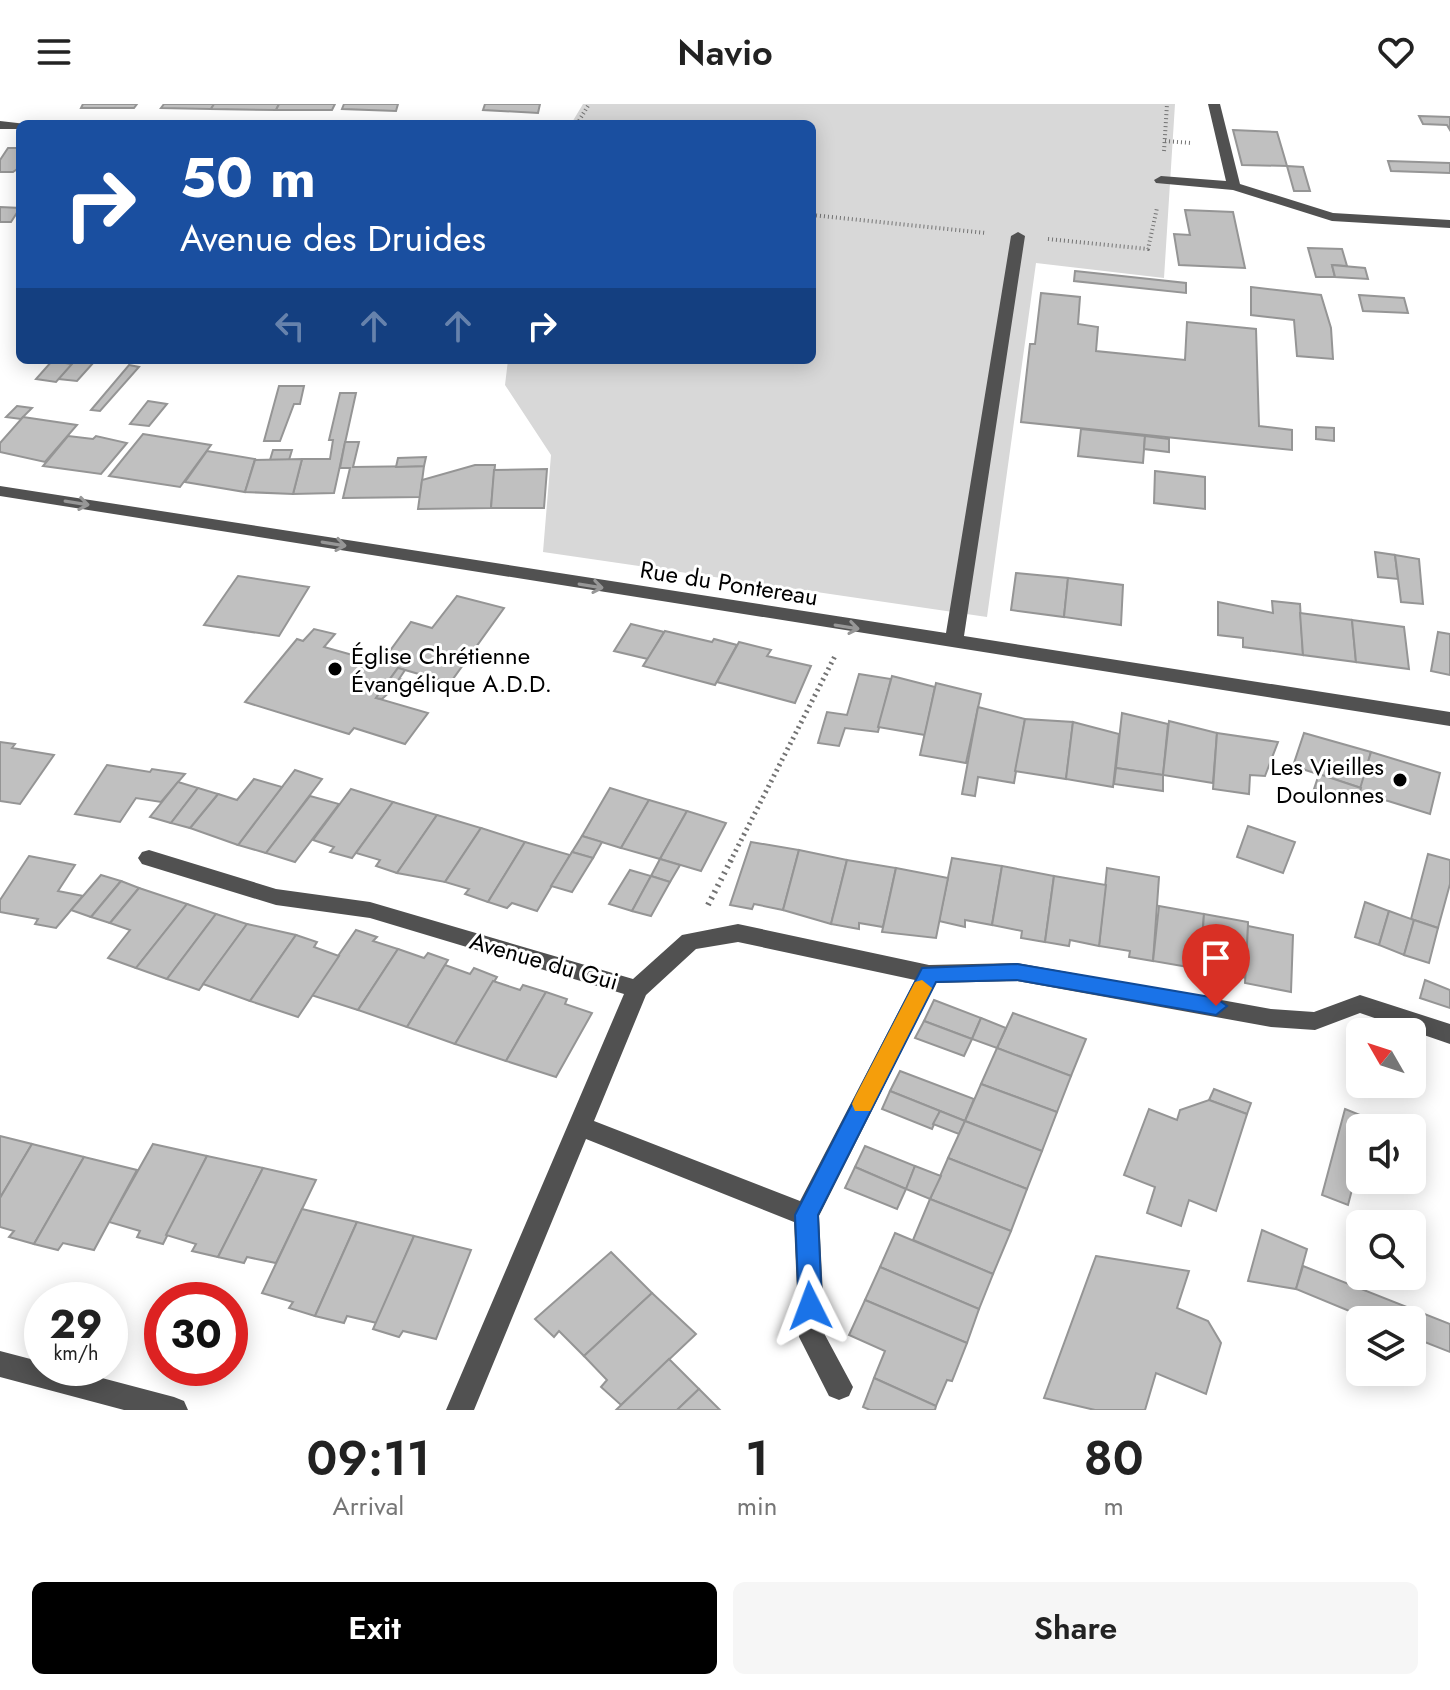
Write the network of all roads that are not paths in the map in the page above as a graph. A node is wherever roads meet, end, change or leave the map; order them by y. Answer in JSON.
{"nodes":[{"id":1,"x":1214,"y":104,"type":"edge"},
{"id":2,"x":1161,"y":180,"type":"dead end"},
{"id":3,"x":1234,"y":186,"type":"junction"},
{"id":4,"x":1450,"y":224,"type":"edge"},
{"id":5,"x":1018,"y":236,"type":"road end"},
{"id":6,"x":0,"y":491,"type":"edge"},
{"id":7,"x":954,"y":642,"type":"junction"},
{"id":8,"x":1450,"y":719,"type":"edge"},
{"id":9,"x":149,"y":858,"type":"dead end"},
{"id":10,"x":929,"y":974,"type":"junction"},
{"id":11,"x":637,"y":989,"type":"junction"},
{"id":12,"x":1450,"y":1034,"type":"edge"},
{"id":13,"x":582,"y":1127,"type":"junction"},
{"id":14,"x":806,"y":1215,"type":"junction"},
{"id":15,"x":0,"y":1364,"type":"edge"},
{"id":16,"x":839,"y":1387,"type":"dead end"},
{"id":17,"x":174,"y":1410,"type":"edge"},
{"id":18,"x":460,"y":1410,"type":"edge"}],
"edges":[{"from":1,"to":3,"type":"street"},
{"from":2,"to":3,"type":"street"},
{"from":3,"to":4,"type":"street"},
{"from":5,"to":7,"type":"street"},
{"from":6,"to":7,"type":"street","name":"Rue du Pontereau","one_way":true},
{"from":7,"to":8,"type":"street","name":"Rue du Pontereau"},
{"from":9,"to":11,"type":"street","name":"Avenue du Gui"},
{"from":10,"to":11,"type":"street"},
{"from":10,"to":12,"type":"street"},
{"from":10,"to":14,"type":"street"},
{"from":11,"to":13,"type":"street","name":"Avenue du Gui"},
{"from":13,"to":14,"type":"street"},
{"from":13,"to":18,"type":"street","name":"Avenue du Gui"},
{"from":14,"to":16,"type":"street"},
{"from":15,"to":17,"type":"street"}]}
